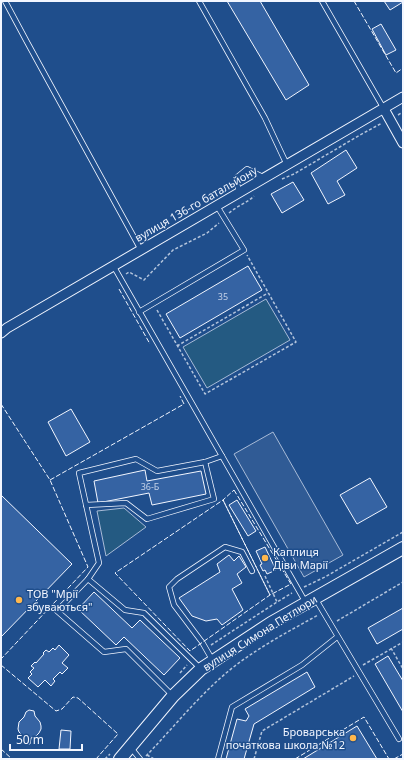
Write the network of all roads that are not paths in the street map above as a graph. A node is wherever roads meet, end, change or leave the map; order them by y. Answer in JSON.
{"nodes":[{"id":1,"x":6,"y":1,"type":"edge"},
{"id":2,"x":199,"y":1,"type":"edge"},
{"id":3,"x":322,"y":1,"type":"edge"},
{"id":4,"x":403,"y":97,"type":"edge"},
{"id":5,"x":384,"y":109,"type":"junction"},
{"id":6,"x":403,"y":143,"type":"edge"},
{"id":7,"x":287,"y":165,"type":"junction"},
{"id":8,"x":265,"y":178,"type":"junction"},
{"id":9,"x":239,"y":193,"type":"junction"},
{"id":10,"x":217,"y":206,"type":"junction"},
{"id":11,"x":141,"y":250,"type":"junction"},
{"id":12,"x":114,"y":267,"type":"junction"},
{"id":13,"x":139,"y":312,"type":"junction"},
{"id":14,"x":1,"y":333,"type":"edge"},
{"id":15,"x":222,"y":456,"type":"junction"},
{"id":16,"x":205,"y":462,"type":"junction"},
{"id":17,"x":86,"y":505,"type":"junction"},
{"id":18,"x":403,"y":548,"type":"edge"},
{"id":19,"x":252,"y":571,"type":"dead end"},
{"id":20,"x":88,"y":579,"type":"junction"},
{"id":21,"x":310,"y":601,"type":"junction"},
{"id":22,"x":337,"y":637,"type":"junction"},
{"id":23,"x":213,"y":661,"type":"junction"},
{"id":24,"x":201,"y":669,"type":"junction"},
{"id":25,"x":172,"y":696,"type":"junction"},
{"id":26,"x":399,"y":740,"type":"dead end"},
{"id":27,"x":130,"y":747,"type":"junction"},
{"id":28,"x":120,"y":759,"type":"edge"},
{"id":29,"x":140,"y":759,"type":"edge"},
{"id":30,"x":218,"y":759,"type":"edge"}],
"edges":[{"from":1,"to":11,"type":"lane"},
{"from":2,"to":7,"type":"lane"},
{"from":3,"to":5,"type":"lane"},
{"from":4,"to":5,"type":"street","name":"вулиця 136-го батальйону"},
{"from":5,"to":6,"type":"street"},
{"from":5,"to":7,"type":"street","name":"вулиця 136-го батальйону"},
{"from":7,"to":8,"type":"street","name":"вулиця 136-го батальйону"},
{"from":8,"to":9,"type":"street","name":"вулиця 136-го батальйону"},
{"from":8,"to":9,"type":"lane"},
{"from":9,"to":10,"type":"street","name":"вулиця 136-го батальйону"},
{"from":10,"to":11,"type":"street","name":"вулиця 136-го батальйону"},
{"from":10,"to":13,"type":"lane"},
{"from":11,"to":12,"type":"street","name":"вулиця 136-го батальйону"},
{"from":12,"to":13,"type":"lane"},
{"from":12,"to":14,"type":"street","name":"вулиця 136-го батальйону"},
{"from":13,"to":15,"type":"lane"},
{"from":15,"to":16,"type":"lane"},
{"from":15,"to":21,"type":"lane"},
{"from":16,"to":17,"type":"lane"},
{"from":16,"to":17,"type":"lane"},
{"from":17,"to":20,"type":"lane"},
{"from":18,"to":21,"type":"main road","name":"вулиця Симона Петлюри"},
{"from":19,"to":23,"type":"lane"},
{"from":20,"to":24,"type":"lane"},
{"from":20,"to":25,"type":"lane"},
{"from":21,"to":22,"type":"lane"},
{"from":21,"to":23,"type":"main road","name":"вулиця Симона Петлюри"},
{"from":22,"to":26,"type":"lane"},
{"from":22,"to":30,"type":"lane"},
{"from":23,"to":24,"type":"main road","name":"вулиця Симона Петлюри"},
{"from":24,"to":25,"type":"main road","name":"вулиця Симона Петлюри"},
{"from":25,"to":27,"type":"main road","name":"вулиця Симона Петлюри"},
{"from":27,"to":28,"type":"main road","name":"вулиця Симона Петлюри"},
{"from":27,"to":29,"type":"lane"}]}
